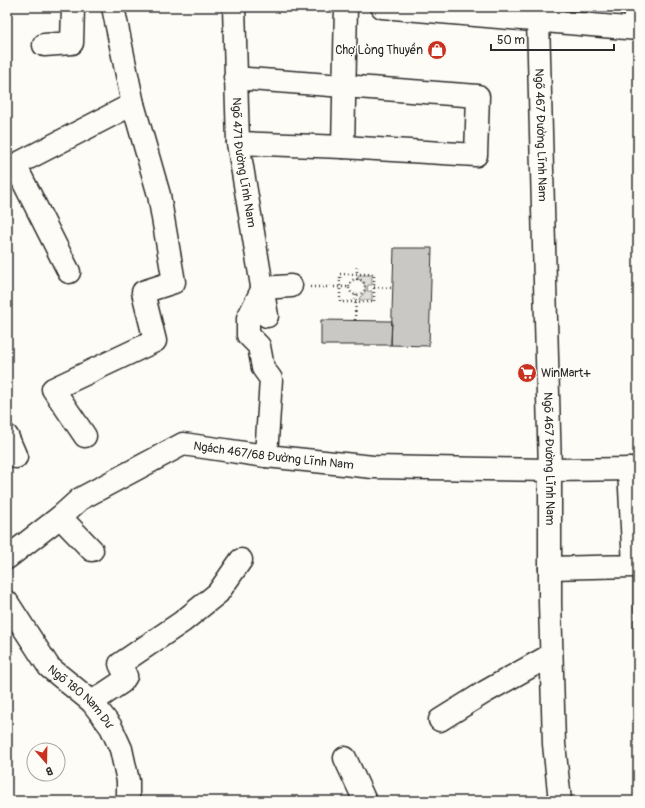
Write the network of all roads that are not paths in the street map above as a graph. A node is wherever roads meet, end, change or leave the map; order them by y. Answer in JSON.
{"nodes":[{"id":1,"x":73,"y":7,"type":"edge"},
{"id":2,"x":113,"y":7,"type":"edge"},
{"id":3,"x":234,"y":7,"type":"edge"},
{"id":4,"x":346,"y":7,"type":"edge"},
{"id":5,"x":382,"y":7,"type":"edge"},
{"id":6,"x":636,"y":7,"type":"edge"},
{"id":7,"x":485,"y":12,"type":"edge"},
{"id":8,"x":538,"y":20,"type":"junction"},
{"id":9,"x":637,"y":29,"type":"edge"},
{"id":10,"x":44,"y":45,"type":"dead end"},
{"id":11,"x":235,"y":78,"type":"junction"},
{"id":12,"x":344,"y":85,"type":"junction"},
{"id":13,"x":133,"y":104,"type":"junction"},
{"id":14,"x":238,"y":143,"type":"junction"},
{"id":15,"x":343,"y":147,"type":"junction"},
{"id":16,"x":11,"y":166,"type":"edge"},
{"id":17,"x":69,"y":272,"type":"dead end"},
{"id":18,"x":291,"y":286,"type":"dead end"},
{"id":19,"x":263,"y":288,"type":"junction"},
{"id":20,"x":267,"y":316,"type":"dead end"},
{"id":21,"x":7,"y":436,"type":"edge"},
{"id":22,"x":85,"y":436,"type":"dead end"},
{"id":23,"x":266,"y":456,"type":"junction"},
{"id":24,"x":16,"y":457,"type":"dead end"},
{"id":25,"x":633,"y":469,"type":"edge"},
{"id":26,"x":550,"y":470,"type":"junction"},
{"id":27,"x":60,"y":517,"type":"junction"},
{"id":28,"x":92,"y":550,"type":"dead end"},
{"id":29,"x":7,"y":558,"type":"edge"},
{"id":30,"x":241,"y":560,"type":"dead end"},
{"id":31,"x":550,"y":568,"type":"junction"},
{"id":32,"x":7,"y":602,"type":"edge"},
{"id":33,"x":551,"y":655,"type":"junction"},
{"id":34,"x":92,"y":702,"type":"junction"},
{"id":35,"x":440,"y":720,"type":"dead end"},
{"id":36,"x":345,"y":758,"type":"dead end"},
{"id":37,"x":128,"y":801,"type":"edge"},
{"id":38,"x":365,"y":801,"type":"edge"},
{"id":39,"x":560,"y":801,"type":"edge"}],
"edges":[{"from":1,"to":10,"type":"street"},
{"from":2,"to":13,"type":"street"},
{"from":3,"to":11,"type":"street","name":"Ngõ 471 Đường Lĩnh Nam"},
{"from":4,"to":12,"type":"street"},
{"from":5,"to":7,"type":"street"},
{"from":6,"to":9,"type":"street"},
{"from":7,"to":8,"type":"street"},
{"from":8,"to":9,"type":"street"},
{"from":8,"to":26,"type":"street","name":"Ngõ 467 Đường Lĩnh Nam"},
{"from":11,"to":12,"type":"street"},
{"from":11,"to":14,"type":"street","name":"Ngõ 471 Đường Lĩnh Nam"},
{"from":12,"to":15,"type":"street"},
{"from":12,"to":15,"type":"street"},
{"from":13,"to":16,"type":"street"},
{"from":13,"to":22,"type":"street"},
{"from":14,"to":15,"type":"street"},
{"from":14,"to":19,"type":"street","name":"Ngõ 471 Đường Lĩnh Nam"},
{"from":16,"to":17,"type":"street"},
{"from":18,"to":19,"type":"street"},
{"from":19,"to":20,"type":"street","name":"Ngõ 471 Đường Lĩnh Nam"},
{"from":19,"to":23,"type":"street"},
{"from":21,"to":24,"type":"street"},
{"from":23,"to":26,"type":"street","name":"Ngách 467/68 Đường Lĩnh Nam"},
{"from":23,"to":27,"type":"street","name":"Ngách 467/68 Đường Lĩnh Nam"},
{"from":25,"to":26,"type":"street","name":"Ngách 467/68 Đường Lĩnh Nam"},
{"from":25,"to":31,"type":"street"},
{"from":26,"to":31,"type":"street","name":"Ngõ 467 Đường Lĩnh Nam"},
{"from":27,"to":28,"type":"street"},
{"from":27,"to":29,"type":"street","name":"Ngách 467/68 Đường Lĩnh Nam"},
{"from":30,"to":34,"type":"street"},
{"from":31,"to":33,"type":"street","name":"Ngõ 467 Đường Lĩnh Nam"},
{"from":32,"to":34,"type":"street","name":"Ngõ 180 Nam Dư"},
{"from":33,"to":35,"type":"street"},
{"from":33,"to":39,"type":"street","name":"Ngõ 467 Đường Lĩnh Nam"},
{"from":34,"to":37,"type":"street","name":"Ngõ 180 Nam Dư"},
{"from":36,"to":38,"type":"street"}]}
